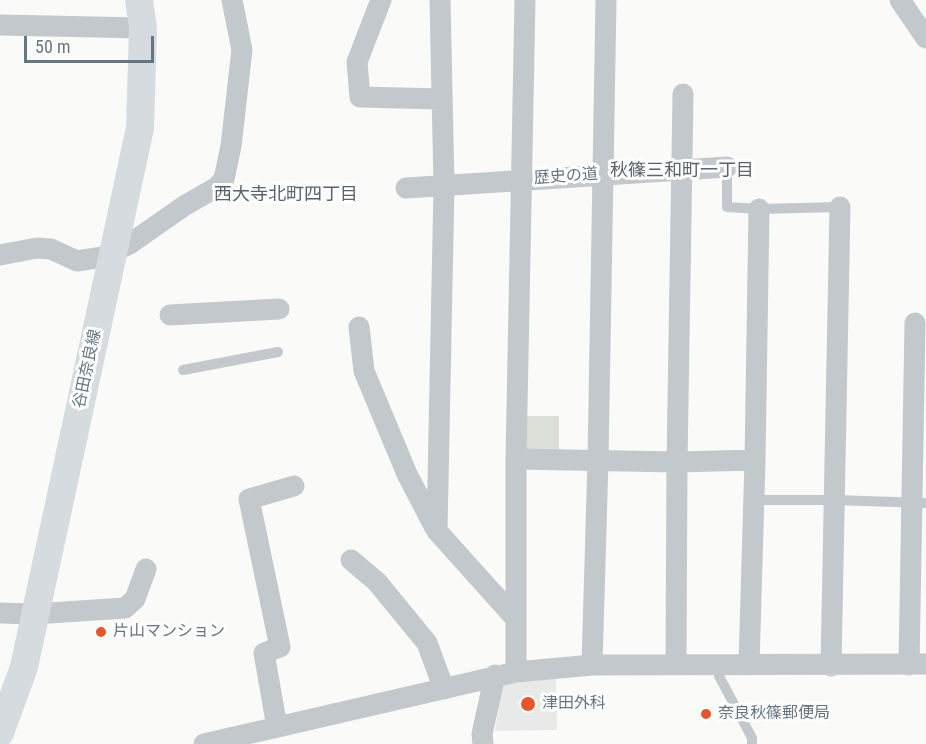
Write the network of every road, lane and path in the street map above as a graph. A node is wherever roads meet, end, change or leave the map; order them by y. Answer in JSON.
{"nodes":[{"id":1,"x":139,"y":0,"type":"edge"},
{"id":2,"x":232,"y":0,"type":"edge"},
{"id":3,"x":381,"y":0,"type":"edge"},
{"id":4,"x":440,"y":0,"type":"edge"},
{"id":5,"x":525,"y":0,"type":"edge"},
{"id":6,"x":606,"y":0,"type":"edge"},
{"id":7,"x":900,"y":0,"type":"edge"},
{"id":8,"x":919,"y":18,"type":"edge"},
{"id":9,"x":0,"y":25,"type":"edge"},
{"id":10,"x":143,"y":28,"type":"junction"},
{"id":11,"x":926,"y":38,"type":"edge"},
{"id":12,"x":683,"y":94,"type":"dead end"},
{"id":13,"x":441,"y":99,"type":"junction"},
{"id":14,"x":727,"y":167,"type":"joint"},
{"id":15,"x":682,"y":170,"type":"junction"},
{"id":16,"x":601,"y":175,"type":"junction"},
{"id":17,"x":522,"y":180,"type":"junction"},
{"id":18,"x":444,"y":186,"type":"junction"},
{"id":19,"x":406,"y":188,"type":"dead end"},
{"id":20,"x":840,"y":207,"type":"joint"},
{"id":21,"x":759,"y":209,"type":"junction"},
{"id":22,"x":114,"y":252,"type":"junction"},
{"id":23,"x":0,"y":255,"type":"edge"},
{"id":24,"x":279,"y":309,"type":"dead end"},
{"id":25,"x":170,"y":315,"type":"dead end"},
{"id":26,"x":915,"y":322,"type":"dead end"},
{"id":27,"x":359,"y":327,"type":"dead end"},
{"id":28,"x":278,"y":352,"type":"dead end"},
{"id":29,"x":183,"y":370,"type":"dead end"},
{"id":30,"x":516,"y":459,"type":"junction"},
{"id":31,"x":598,"y":460,"type":"junction"},
{"id":32,"x":755,"y":460,"type":"junction"},
{"id":33,"x":677,"y":462,"type":"junction"},
{"id":34,"x":294,"y":486,"type":"dead end"},
{"id":35,"x":754,"y":500,"type":"junction"},
{"id":36,"x":834,"y":500,"type":"junction"},
{"id":37,"x":919,"y":502,"type":"edge"},
{"id":38,"x":437,"y":531,"type":"junction"},
{"id":39,"x":351,"y":560,"type":"dead end"},
{"id":40,"x":146,"y":569,"type":"dead end"},
{"id":41,"x":0,"y":613,"type":"edge"},
{"id":42,"x":35,"y":614,"type":"junction"},
{"id":43,"x":516,"y":619,"type":"junction"},
{"id":44,"x":676,"y":664,"type":"junction"},
{"id":45,"x":917,"y":664,"type":"edge"},
{"id":46,"x":592,"y":665,"type":"junction"},
{"id":47,"x":719,"y":665,"type":"junction"},
{"id":48,"x":749,"y":665,"type":"junction"},
{"id":49,"x":831,"y":666,"type":"junction"},
{"id":50,"x":506,"y":674,"type":"junction"},
{"id":51,"x":444,"y":688,"type":"junction"},
{"id":52,"x":277,"y":727,"type":"junction"},
{"id":53,"x":0,"y":733,"type":"edge"},
{"id":54,"x":204,"y":744,"type":"edge"},
{"id":55,"x":483,"y":744,"type":"edge"},
{"id":56,"x":752,"y":744,"type":"edge"}],
"edges":[{"from":1,"to":10,"type":"main road","name":"谷田奈良線"},
{"from":2,"to":22,"type":"street"},
{"from":3,"to":13,"type":"street"},
{"from":4,"to":13,"type":"street"},
{"from":5,"to":17,"type":"street"},
{"from":6,"to":16,"type":"street"},
{"from":7,"to":8,"type":"street"},
{"from":8,"to":11,"type":"street"},
{"from":9,"to":10,"type":"street"},
{"from":10,"to":22,"type":"main road","name":"谷田奈良線"},
{"from":12,"to":15,"type":"street"},
{"from":13,"to":18,"type":"street"},
{"from":14,"to":15,"type":"street","name":"歴史の道"},
{"from":14,"to":21,"type":"lane"},
{"from":15,"to":16,"type":"street","name":"歴史の道"},
{"from":15,"to":33,"type":"street"},
{"from":16,"to":17,"type":"street","name":"歴史の道"},
{"from":16,"to":31,"type":"street"},
{"from":17,"to":18,"type":"street","name":"歴史の道"},
{"from":17,"to":30,"type":"street"},
{"from":18,"to":19,"type":"street","name":"歴史の道"},
{"from":18,"to":38,"type":"street"},
{"from":20,"to":21,"type":"lane"},
{"from":20,"to":36,"type":"street"},
{"from":21,"to":32,"type":"street"},
{"from":22,"to":23,"type":"street"},
{"from":22,"to":42,"type":"main road","name":"谷田奈良線"},
{"from":24,"to":25,"type":"street"},
{"from":26,"to":37,"type":"street"},
{"from":27,"to":38,"type":"street"},
{"from":28,"to":29,"type":"lane"},
{"from":30,"to":31,"type":"street"},
{"from":30,"to":43,"type":"street"},
{"from":31,"to":33,"type":"street"},
{"from":31,"to":46,"type":"street"},
{"from":32,"to":33,"type":"street"},
{"from":32,"to":35,"type":"street"},
{"from":33,"to":44,"type":"street"},
{"from":34,"to":52,"type":"street"},
{"from":35,"to":36,"type":"lane"},
{"from":35,"to":48,"type":"street"},
{"from":36,"to":37,"type":"lane"},
{"from":36,"to":49,"type":"street"},
{"from":37,"to":45,"type":"street"},
{"from":38,"to":43,"type":"street"},
{"from":39,"to":51,"type":"street"},
{"from":40,"to":42,"type":"street"},
{"from":41,"to":42,"type":"street"},
{"from":42,"to":53,"type":"main road","name":"谷田奈良線"},
{"from":43,"to":50,"type":"street"},
{"from":44,"to":46,"type":"street"},
{"from":44,"to":47,"type":"street"},
{"from":45,"to":49,"type":"street"},
{"from":46,"to":50,"type":"street"},
{"from":47,"to":48,"type":"street"},
{"from":47,"to":56,"type":"lane"},
{"from":48,"to":49,"type":"street"},
{"from":50,"to":51,"type":"street"},
{"from":50,"to":55,"type":"street"},
{"from":51,"to":52,"type":"street"},
{"from":52,"to":54,"type":"street"}]}
